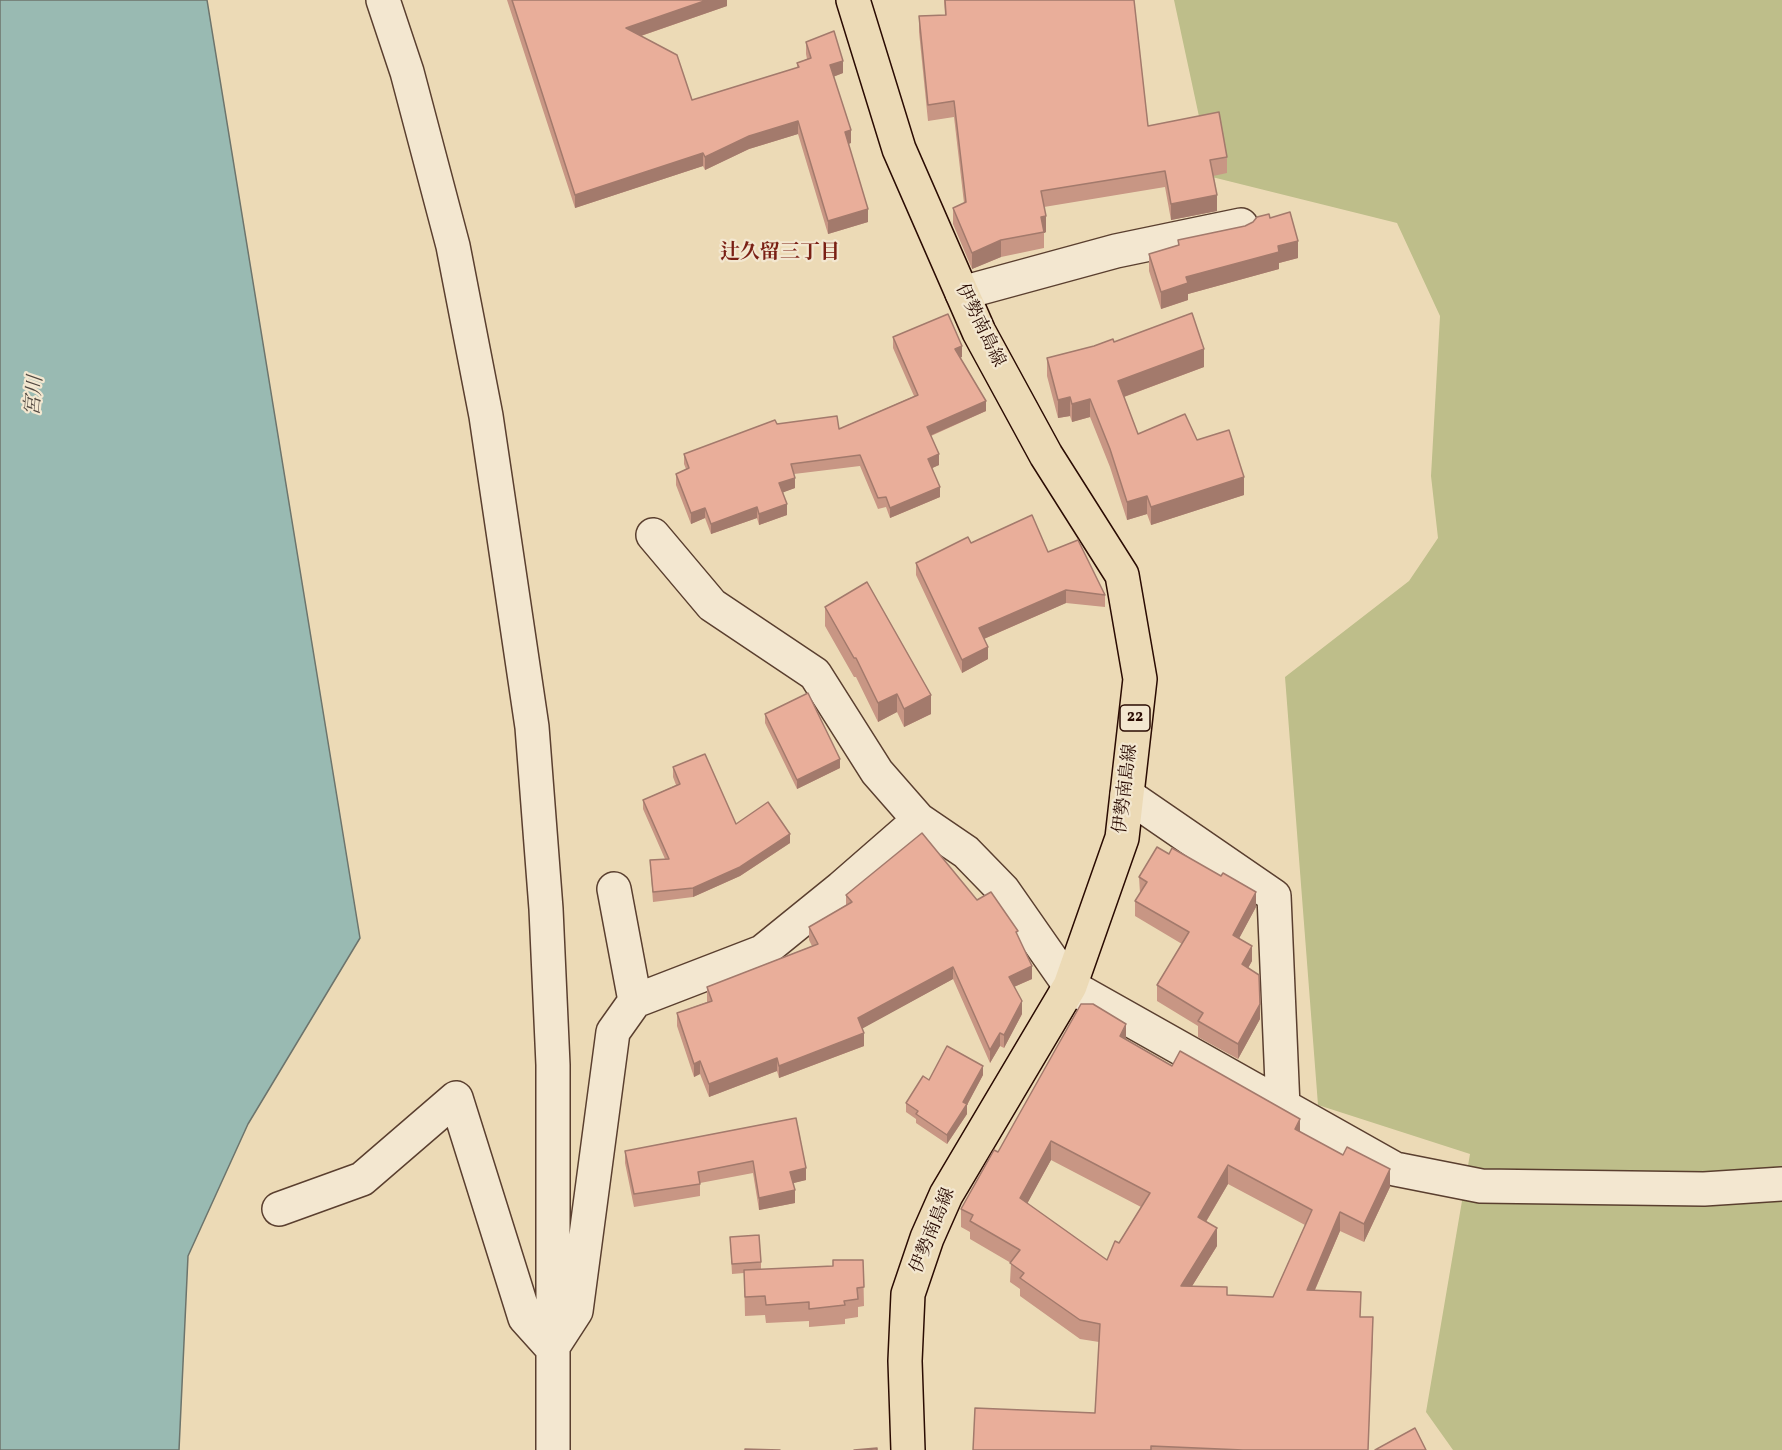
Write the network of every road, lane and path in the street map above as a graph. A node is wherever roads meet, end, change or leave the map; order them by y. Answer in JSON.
{"nodes":[{"id":1,"x":383,"y":0,"type":"edge"},
{"id":2,"x":853,"y":0,"type":"edge"},
{"id":3,"x":1241,"y":225,"type":"edge"},
{"id":4,"x":962,"y":293,"type":"junction"},
{"id":5,"x":653,"y":535,"type":"dead end"},
{"id":6,"x":1126,"y":795,"type":"junction"},
{"id":7,"x":919,"y":820,"type":"junction"},
{"id":8,"x":614,"y":889,"type":"dead end"},
{"id":9,"x":1070,"y":986,"type":"junction"},
{"id":10,"x":635,"y":1001,"type":"junction"},
{"id":11,"x":1283,"y":1107,"type":"junction"},
{"id":12,"x":1782,"y":1184,"type":"edge"},
{"id":13,"x":279,"y":1209,"type":"dead end"},
{"id":14,"x":552,"y":1348,"type":"junction"},
{"id":15,"x":553,"y":1450,"type":"edge"},
{"id":16,"x":908,"y":1450,"type":"edge"}],
"edges":[{"from":1,"to":14,"type":"street"},
{"from":2,"to":4,"type":"main road","name":"伊勢南島線","number":"22"},
{"from":3,"to":4,"type":"street"},
{"from":4,"to":6,"type":"main road","name":"伊勢南島線","number":"22"},
{"from":5,"to":7,"type":"street"},
{"from":6,"to":9,"type":"main road","name":"伊勢南島線","number":"22"},
{"from":6,"to":11,"type":"street"},
{"from":7,"to":9,"type":"street"},
{"from":7,"to":10,"type":"street"},
{"from":8,"to":10,"type":"street"},
{"from":9,"to":11,"type":"street"},
{"from":9,"to":16,"type":"main road","name":"伊勢南島線","number":"22"},
{"from":10,"to":14,"type":"street"},
{"from":11,"to":12,"type":"street"},
{"from":13,"to":14,"type":"street"},
{"from":14,"to":15,"type":"street"}]}
